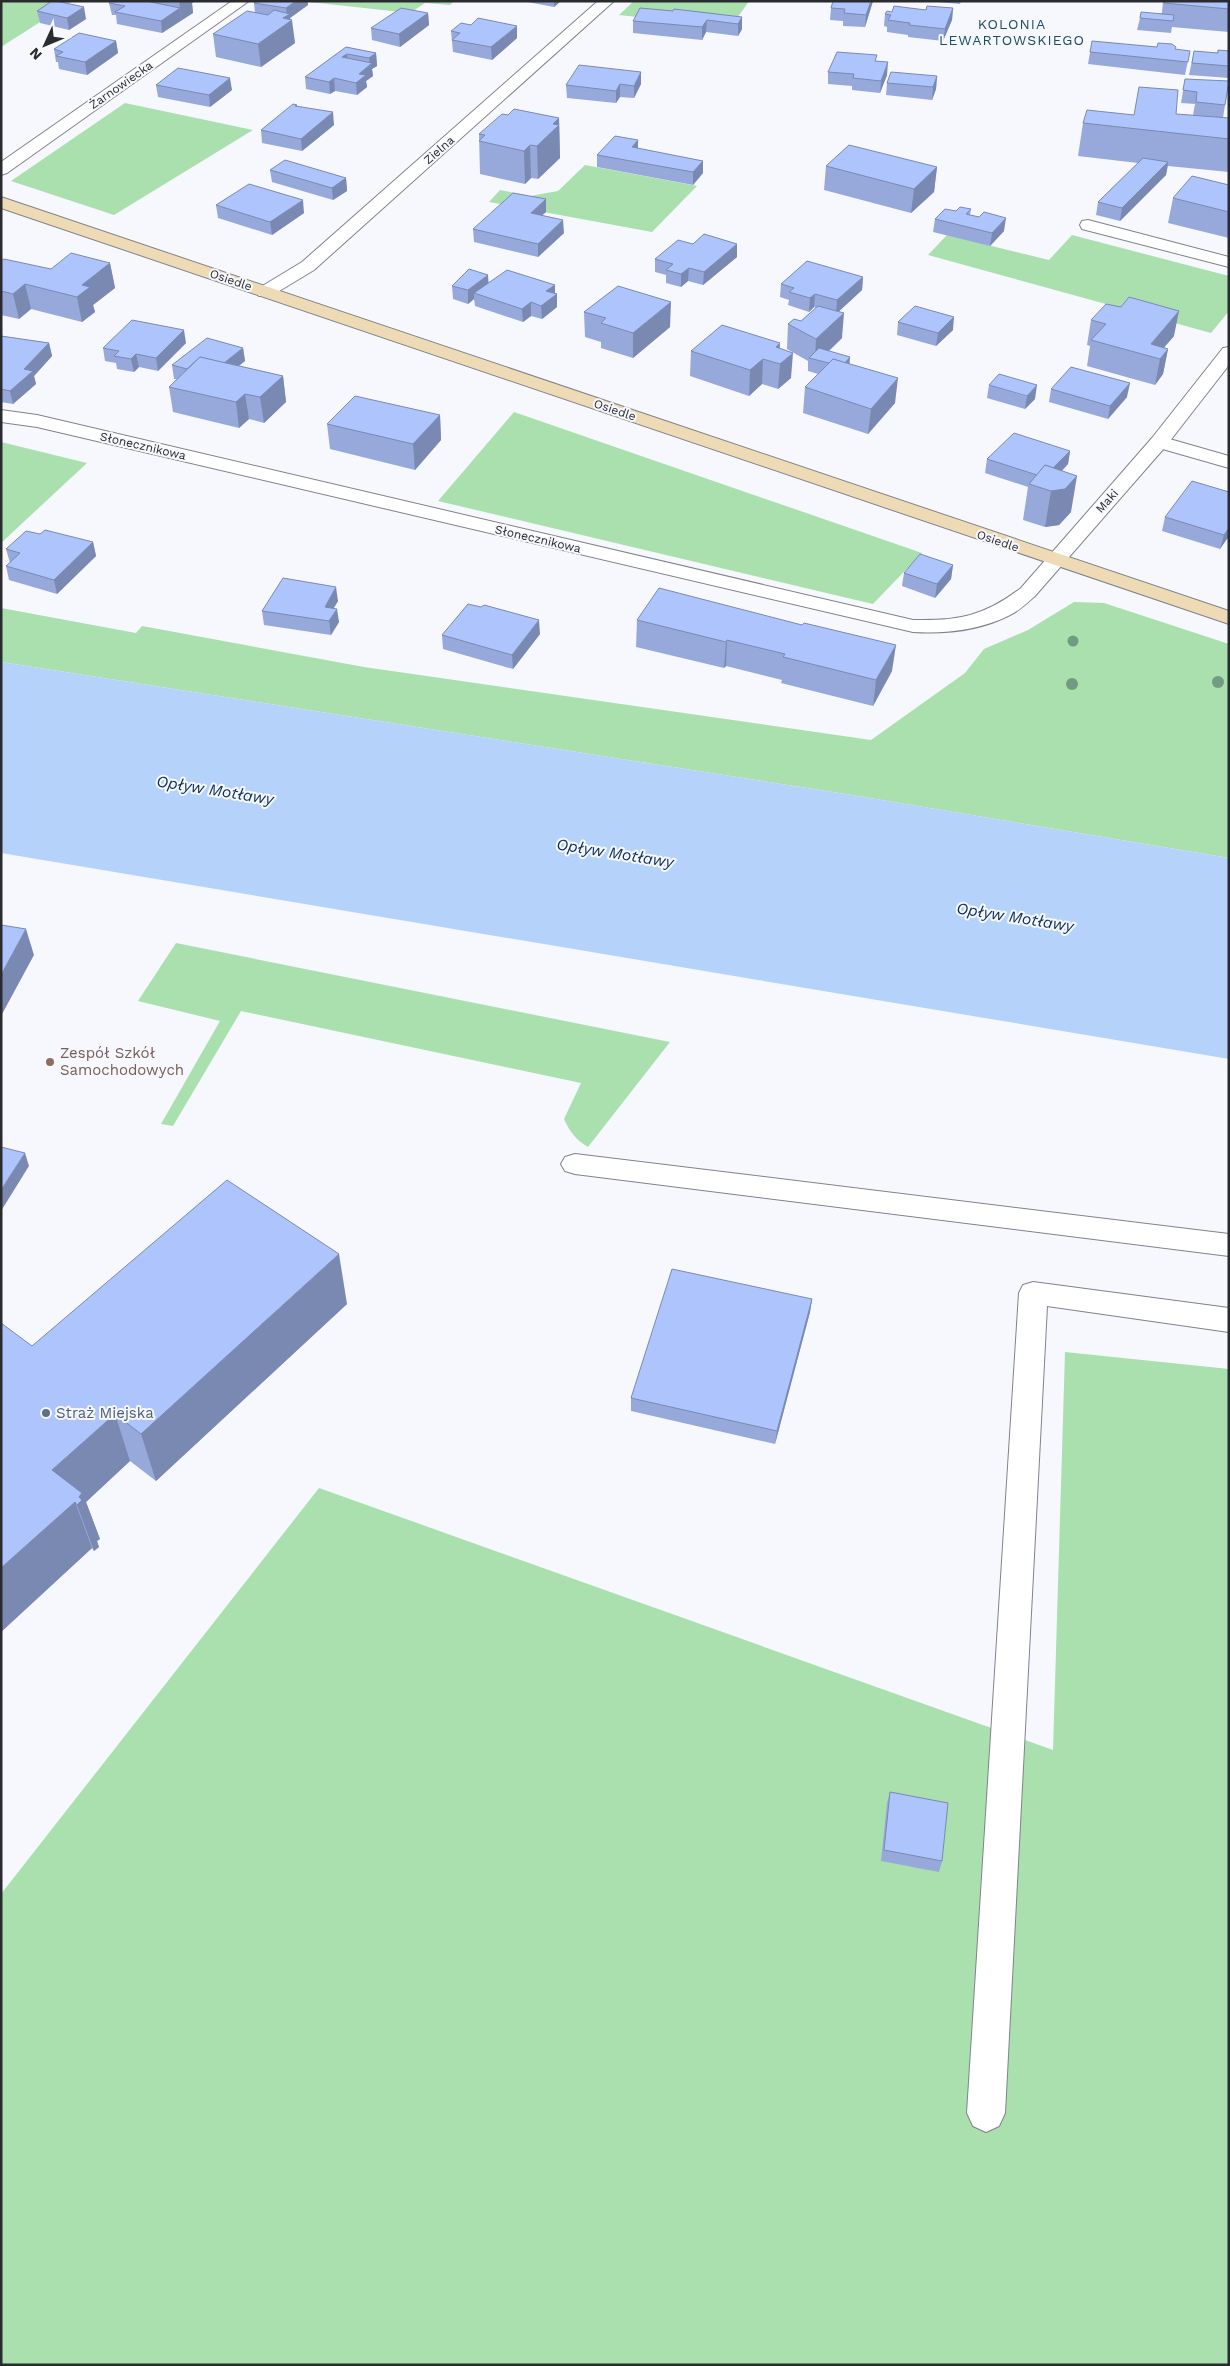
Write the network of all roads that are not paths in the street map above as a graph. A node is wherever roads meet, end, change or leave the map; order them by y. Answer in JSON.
{"nodes":[{"id":1,"x":242,"y":1,"type":"edge"},
{"id":2,"x":607,"y":1,"type":"edge"},
{"id":3,"x":1,"y":170,"type":"edge"},
{"id":4,"x":1,"y":202,"type":"edge"},
{"id":5,"x":1088,"y":225,"type":"dead end"},
{"id":6,"x":1229,"y":262,"type":"edge"},
{"id":7,"x":265,"y":292,"type":"junction"},
{"id":8,"x":1229,"y":352,"type":"edge"},
{"id":9,"x":1,"y":416,"type":"edge"},
{"id":10,"x":1159,"y":442,"type":"junction"},
{"id":11,"x":1229,"y":462,"type":"edge"},
{"id":12,"x":1054,"y":560,"type":"junction"},
{"id":13,"x":1229,"y":618,"type":"edge"},
{"id":14,"x":575,"y":1164,"type":"dead end"},
{"id":15,"x":1229,"y":1245,"type":"edge"},
{"id":16,"x":1229,"y":1320,"type":"edge"},
{"id":17,"x":986,"y":2113,"type":"dead end"}],
"edges":[{"from":1,"to":3,"type":"street","name":"Żarnowiecka"},
{"from":2,"to":7,"type":"street","name":"Zielna"},
{"from":4,"to":7,"type":"street","name":"Osiedle"},
{"from":5,"to":6,"type":"street"},
{"from":7,"to":12,"type":"street","name":"Osiedle"},
{"from":8,"to":10,"type":"street","name":"Maki"},
{"from":9,"to":12,"type":"street","name":"Słonecznikowa"},
{"from":10,"to":11,"type":"street"},
{"from":10,"to":12,"type":"street","name":"Maki"},
{"from":12,"to":13,"type":"street","name":"Osiedle"},
{"from":14,"to":15,"type":"street"},
{"from":16,"to":17,"type":"street"}]}
